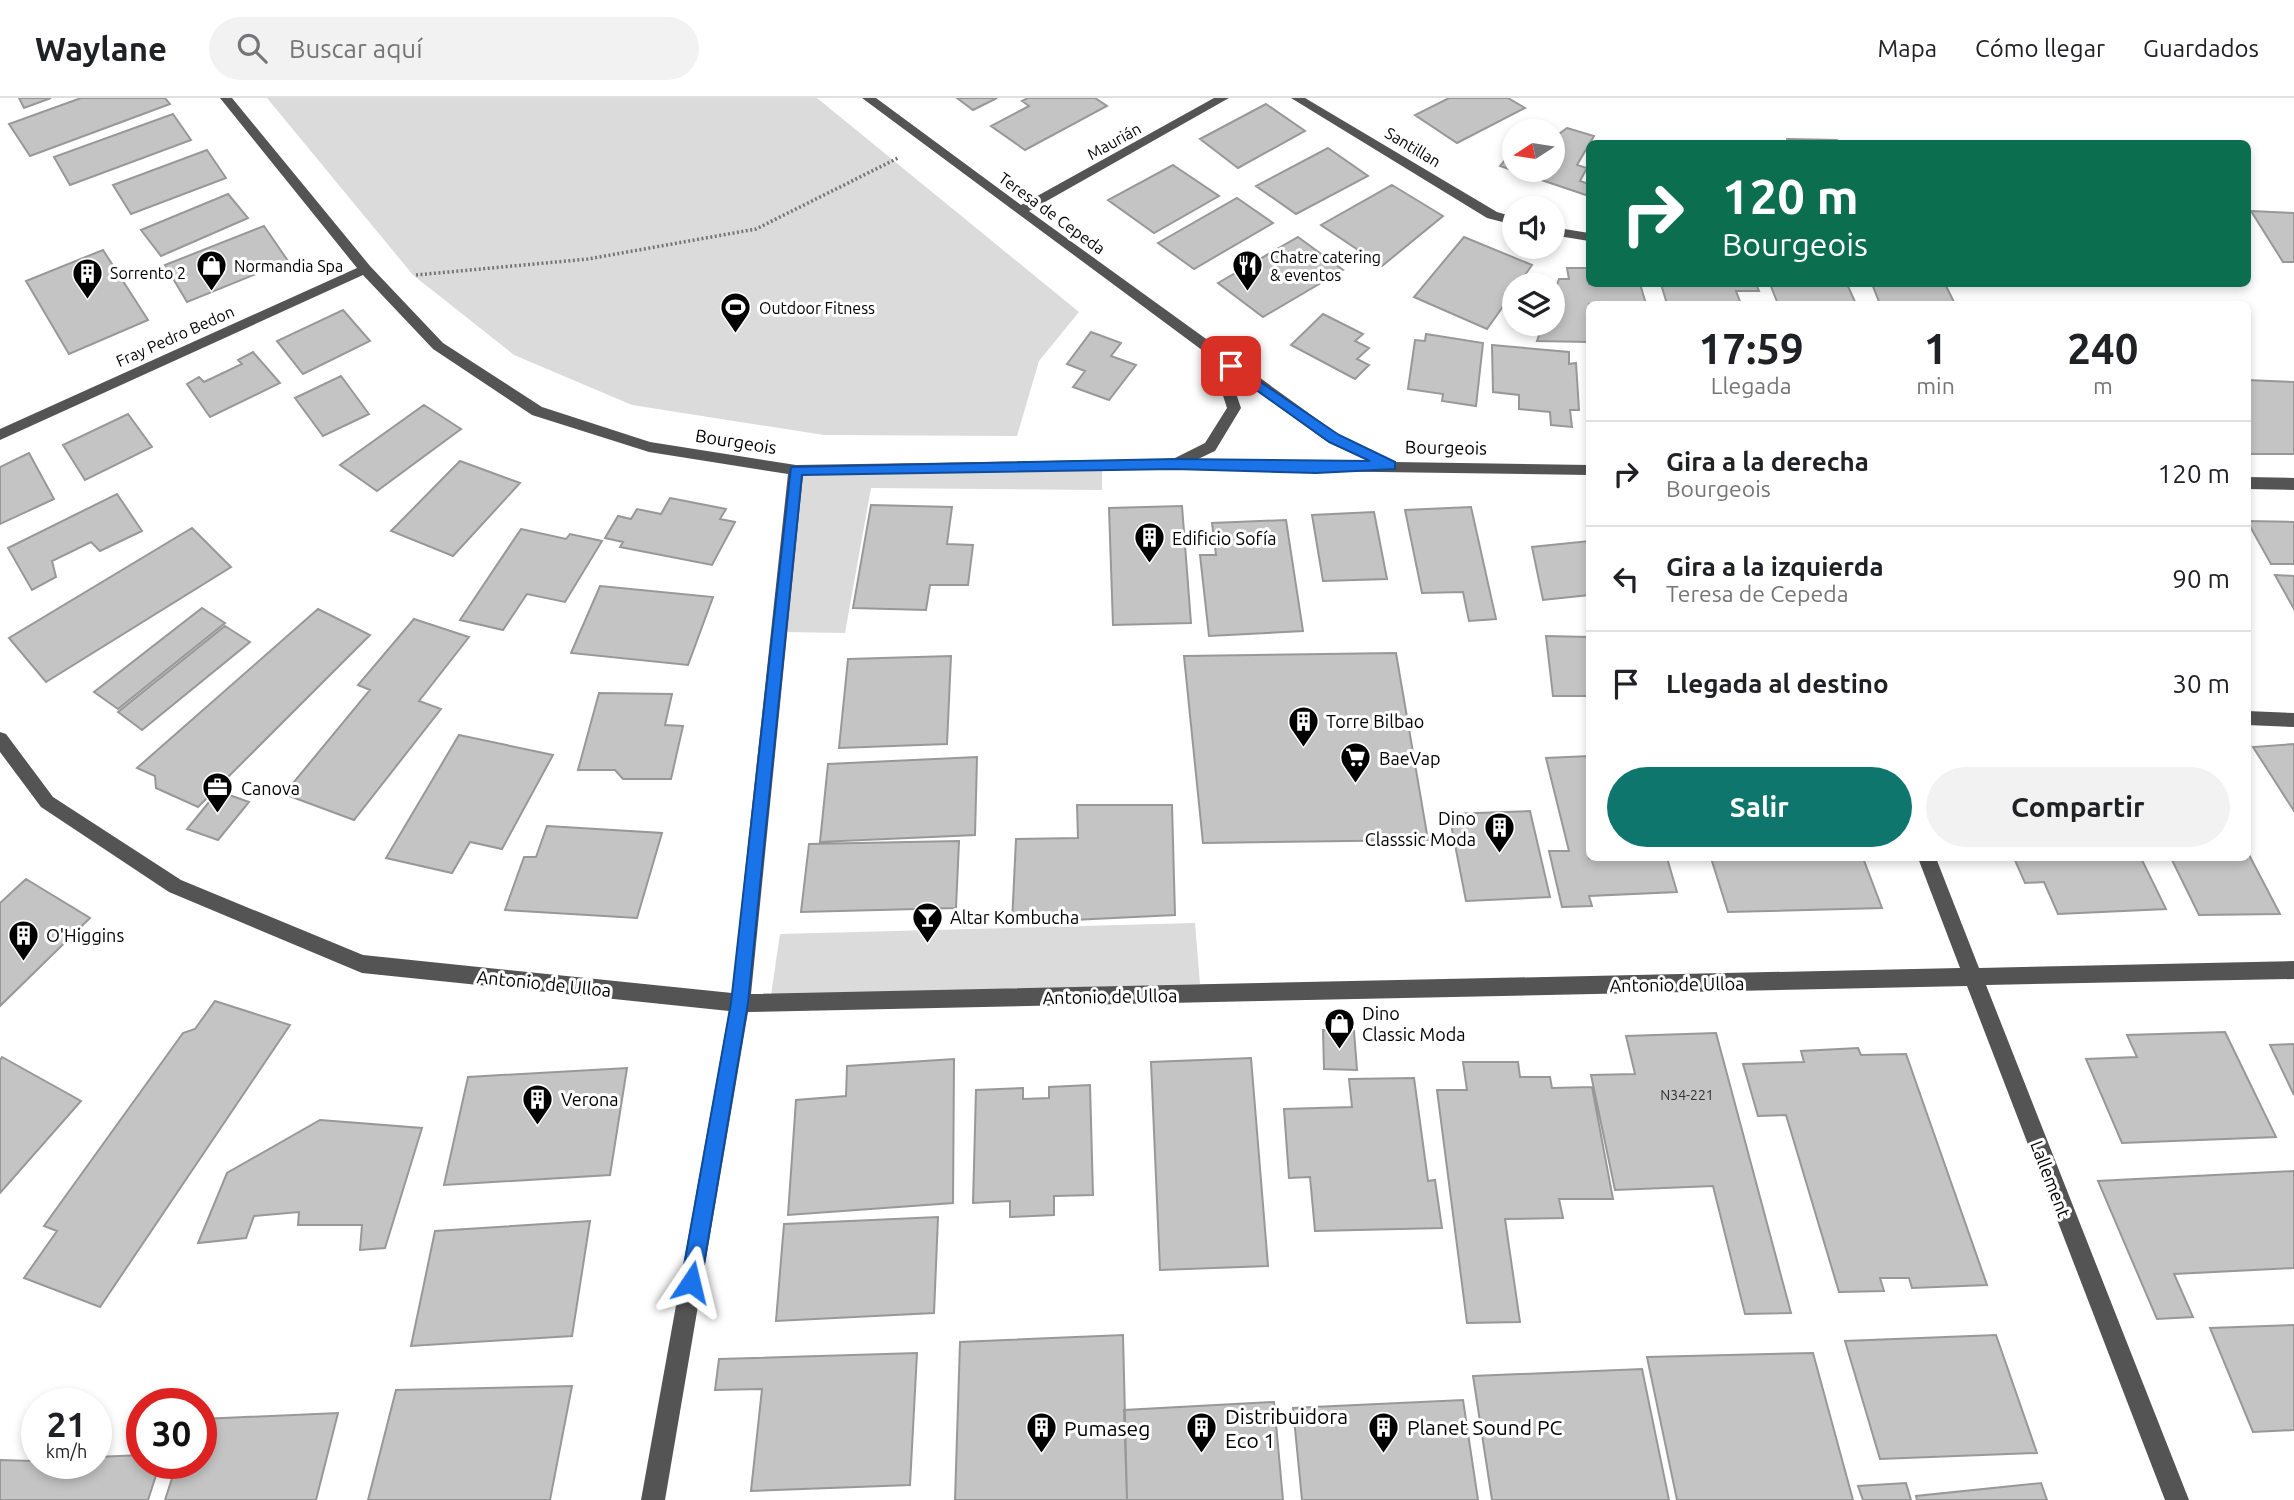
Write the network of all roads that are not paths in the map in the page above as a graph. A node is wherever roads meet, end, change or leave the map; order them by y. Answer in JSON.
{"nodes":[{"id":1,"x":226,"y":98,"type":"edge"},
{"id":2,"x":868,"y":98,"type":"edge"},
{"id":3,"x":1223,"y":98,"type":"edge"},
{"id":4,"x":1297,"y":98,"type":"edge"},
{"id":5,"x":1019,"y":211,"type":"junction"},
{"id":6,"x":1502,"y":218,"type":"edge"},
{"id":7,"x":1565,"y":233,"type":"edge"},
{"id":8,"x":1586,"y":237,"type":"edge"},
{"id":9,"x":365,"y":269,"type":"junction"},
{"id":10,"x":1216,"y":355,"type":"junction"},
{"id":11,"x":0,"y":435,"type":"edge"},
{"id":12,"x":1175,"y":464,"type":"junction"},
{"id":13,"x":1391,"y":466,"type":"junction"},
{"id":14,"x":796,"y":470,"type":"junction"},
{"id":15,"x":1586,"y":470,"type":"edge"},
{"id":16,"x":2251,"y":483,"type":"edge"},
{"id":17,"x":2294,"y":484,"type":"edge"},
{"id":18,"x":2251,"y":718,"type":"edge"},
{"id":19,"x":2294,"y":720,"type":"edge"},
{"id":20,"x":0,"y":739,"type":"edge"},
{"id":21,"x":1928,"y":861,"type":"edge"},
{"id":22,"x":2294,"y":970,"type":"edge"},
{"id":23,"x":1974,"y":977,"type":"junction"},
{"id":24,"x":740,"y":1003,"type":"junction"},
{"id":25,"x":653,"y":1500,"type":"edge"},
{"id":26,"x":2177,"y":1500,"type":"edge"}],
"edges":[{"from":1,"to":9,"type":"street","name":"Bourgeois"},
{"from":2,"to":5,"type":"street","name":"Teresa de Cepeda"},
{"from":3,"to":5,"type":"street","name":"Maurián"},
{"from":4,"to":6,"type":"street","name":"Santillan"},
{"from":5,"to":10,"type":"street","name":"Teresa de Cepeda"},
{"from":7,"to":8,"type":"street"},
{"from":9,"to":11,"type":"street","name":"Fray Pedro Bedon"},
{"from":9,"to":14,"type":"street","name":"Bourgeois"},
{"from":10,"to":12,"type":"street"},
{"from":10,"to":13,"type":"street","name":"Teresa de Cepeda"},
{"from":12,"to":13,"type":"street","name":"Bourgeois"},
{"from":12,"to":14,"type":"street","name":"Bourgeois"},
{"from":13,"to":15,"type":"street","name":"Bourgeois"},
{"from":14,"to":24,"type":"street"},
{"from":16,"to":17,"type":"street"},
{"from":18,"to":19,"type":"street"},
{"from":20,"to":24,"type":"street","name":"Antonio de Ulloa"},
{"from":21,"to":23,"type":"street","name":"Lallement"},
{"from":22,"to":23,"type":"street","name":"Antonio de Ulloa"},
{"from":23,"to":24,"type":"street","name":"Antonio de Ulloa"},
{"from":23,"to":26,"type":"street","name":"Lallement"},
{"from":24,"to":25,"type":"street"}]}
